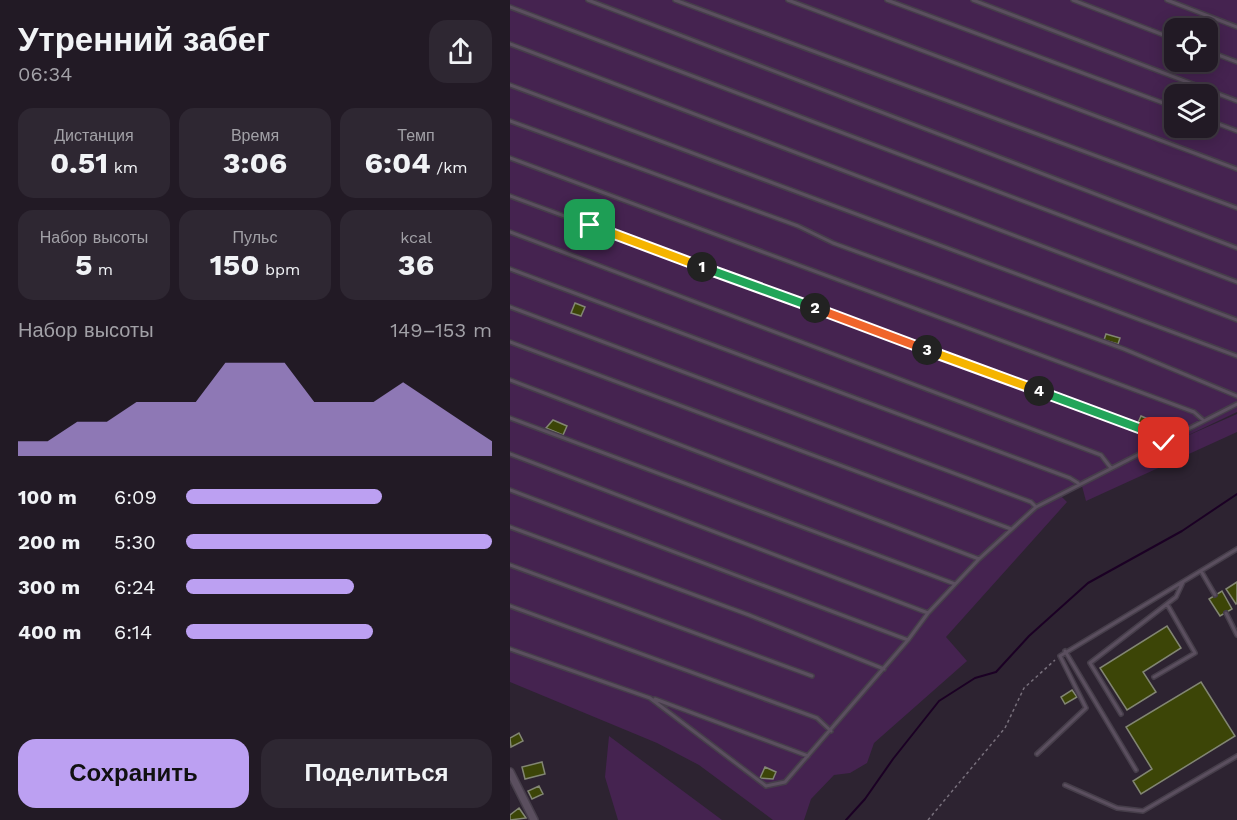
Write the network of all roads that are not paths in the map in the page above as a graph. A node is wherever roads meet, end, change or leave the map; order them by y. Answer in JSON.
{"nodes":[{"id":1,"x":588,"y":0,"type":"edge"},
{"id":2,"x":675,"y":0,"type":"edge"},
{"id":3,"x":788,"y":0,"type":"edge"},
{"id":4,"x":887,"y":0,"type":"edge"},
{"id":5,"x":973,"y":0,"type":"edge"},
{"id":6,"x":1073,"y":0,"type":"edge"},
{"id":7,"x":1167,"y":0,"type":"edge"},
{"id":8,"x":510,"y":7,"type":"edge"},
{"id":9,"x":1237,"y":27,"type":"edge"},
{"id":10,"x":1164,"y":35,"type":"edge"},
{"id":11,"x":510,"y":44,"type":"edge"},
{"id":12,"x":1218,"y":55,"type":"edge"},
{"id":13,"x":1237,"y":62,"type":"edge"},
{"id":14,"x":510,"y":85,"type":"edge"},
{"id":15,"x":1237,"y":101,"type":"edge"},
{"id":16,"x":1164,"y":103,"type":"edge"},
{"id":17,"x":510,"y":121,"type":"edge"},
{"id":18,"x":1218,"y":124,"type":"edge"},
{"id":19,"x":1237,"y":131,"type":"edge"},
{"id":20,"x":510,"y":158,"type":"edge"},
{"id":21,"x":1237,"y":169,"type":"edge"},
{"id":22,"x":510,"y":196,"type":"edge"},
{"id":23,"x":1237,"y":208,"type":"edge"},
{"id":24,"x":510,"y":232,"type":"edge"},
{"id":25,"x":1237,"y":248,"type":"edge"},
{"id":26,"x":510,"y":269,"type":"edge"},
{"id":27,"x":1237,"y":282,"type":"edge"},
{"id":28,"x":510,"y":307,"type":"edge"},
{"id":29,"x":1237,"y":320,"type":"edge"},
{"id":30,"x":510,"y":342,"type":"edge"},
{"id":31,"x":1237,"y":356,"type":"edge"},
{"id":32,"x":510,"y":380,"type":"edge"},
{"id":33,"x":1237,"y":396,"type":"edge"},
{"id":34,"x":1237,"y":404,"type":"edge"},
{"id":35,"x":510,"y":418,"type":"edge"},
{"id":36,"x":1204,"y":421,"type":"junction"},
{"id":37,"x":1164,"y":443,"type":"junction"},
{"id":38,"x":510,"y":454,"type":"edge"},
{"id":39,"x":1111,"y":468,"type":"junction"},
{"id":40,"x":1078,"y":483,"type":"junction"},
{"id":41,"x":510,"y":490,"type":"edge"},
{"id":42,"x":1036,"y":507,"type":"junction"},
{"id":43,"x":510,"y":526,"type":"edge"},
{"id":44,"x":1011,"y":529,"type":"junction"},
{"id":45,"x":1237,"y":549,"type":"edge"},
{"id":46,"x":979,"y":559,"type":"junction"},
{"id":47,"x":510,"y":565,"type":"edge"},
{"id":48,"x":1201,"y":571,"type":"junction"},
{"id":49,"x":1184,"y":581,"type":"junction"},
{"id":50,"x":955,"y":584,"type":"junction"},
{"id":51,"x":1215,"y":596,"type":"dead end"},
{"id":52,"x":1167,"y":604,"type":"junction"},
{"id":53,"x":510,"y":606,"type":"edge"},
{"id":54,"x":928,"y":613,"type":"junction"},
{"id":55,"x":1226,"y":613,"type":"dead end"},
{"id":56,"x":1237,"y":635,"type":"edge"},
{"id":57,"x":908,"y":640,"type":"junction"},
{"id":58,"x":511,"y":648,"type":"edge"},
{"id":59,"x":1065,"y":651,"type":"junction"},
{"id":60,"x":884,"y":669,"type":"junction"},
{"id":61,"x":812,"y":676,"type":"dead end"},
{"id":62,"x":1154,"y":677,"type":"dead end"},
{"id":63,"x":650,"y":698,"type":"junction"},
{"id":64,"x":1121,"y":714,"type":"dead end"},
{"id":65,"x":831,"y":731,"type":"junction"},
{"id":66,"x":1037,"y":754,"type":"dead end"},
{"id":67,"x":808,"y":756,"type":"junction"},
{"id":68,"x":1237,"y":756,"type":"edge"},
{"id":69,"x":1136,"y":770,"type":"dead end"},
{"id":70,"x":510,"y":772,"type":"edge"},
{"id":71,"x":1065,"y":785,"type":"dead end"},
{"id":72,"x":534,"y":820,"type":"edge"}],
"edges":[{"from":1,"to":25,"type":"lane"},
{"from":2,"to":23,"type":"lane"},
{"from":3,"to":21,"type":"lane"},
{"from":4,"to":16,"type":"lane"},
{"from":5,"to":15,"type":"lane"},
{"from":6,"to":10,"type":"lane"},
{"from":7,"to":9,"type":"lane"},
{"from":8,"to":27,"type":"lane"},
{"from":11,"to":29,"type":"lane"},
{"from":12,"to":13,"type":"lane"},
{"from":14,"to":31,"type":"lane"},
{"from":17,"to":33,"type":"lane"},
{"from":18,"to":19,"type":"lane"},
{"from":20,"to":36,"type":"lane"},
{"from":22,"to":37,"type":"lane"},
{"from":24,"to":39,"type":"lane"},
{"from":26,"to":40,"type":"lane"},
{"from":28,"to":42,"type":"lane"},
{"from":30,"to":44,"type":"lane"},
{"from":32,"to":46,"type":"lane"},
{"from":34,"to":36,"type":"lane"},
{"from":35,"to":50,"type":"lane"},
{"from":36,"to":37,"type":"lane"},
{"from":37,"to":39,"type":"lane"},
{"from":38,"to":54,"type":"lane"},
{"from":39,"to":40,"type":"lane"},
{"from":40,"to":42,"type":"lane"},
{"from":41,"to":57,"type":"lane"},
{"from":42,"to":44,"type":"lane"},
{"from":43,"to":60,"type":"lane"},
{"from":44,"to":46,"type":"lane"},
{"from":45,"to":48,"type":"lane"},
{"from":46,"to":50,"type":"lane"},
{"from":47,"to":61,"type":"lane"},
{"from":48,"to":49,"type":"lane"},
{"from":48,"to":51,"type":"lane"},
{"from":49,"to":52,"type":"lane"},
{"from":49,"to":59,"type":"lane"},
{"from":50,"to":54,"type":"lane"},
{"from":52,"to":62,"type":"lane"},
{"from":52,"to":64,"type":"lane"},
{"from":53,"to":65,"type":"lane"},
{"from":54,"to":57,"type":"lane"},
{"from":55,"to":56,"type":"lane"},
{"from":57,"to":60,"type":"lane"},
{"from":58,"to":63,"type":"lane"},
{"from":59,"to":66,"type":"lane"},
{"from":59,"to":69,"type":"lane"},
{"from":60,"to":65,"type":"lane"},
{"from":63,"to":67,"type":"lane"},
{"from":63,"to":67,"type":"lane"},
{"from":65,"to":67,"type":"lane"},
{"from":68,"to":71,"type":"lane"},
{"from":70,"to":72,"type":"street"}]}
